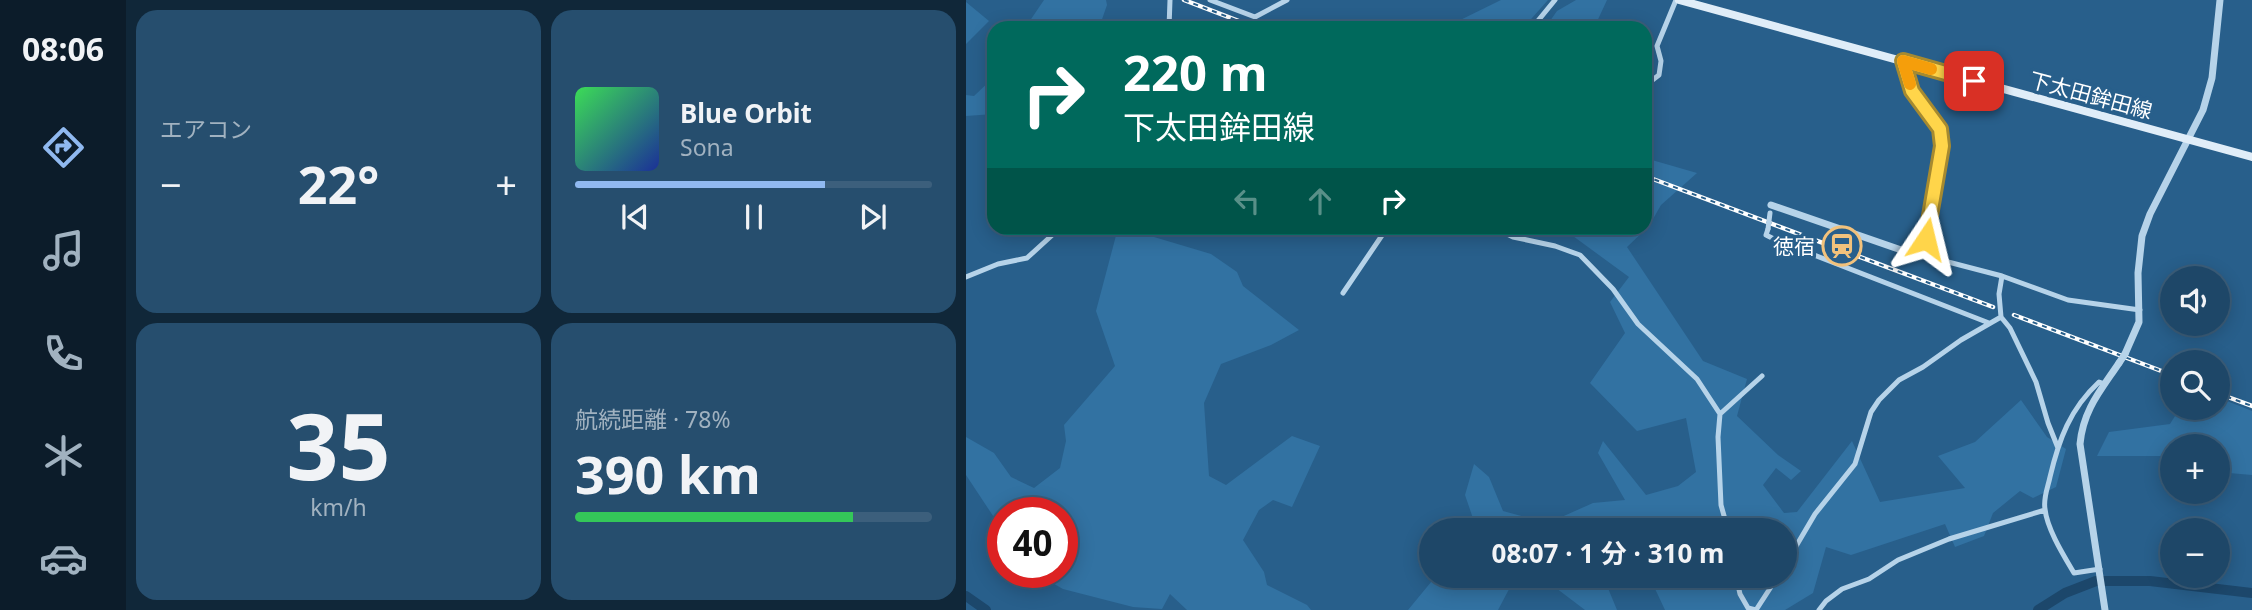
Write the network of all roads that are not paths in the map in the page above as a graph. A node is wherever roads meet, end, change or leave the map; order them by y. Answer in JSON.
{"nodes":[{"id":1,"x":1170,"y":0,"type":"edge"},
{"id":2,"x":1210,"y":0,"type":"edge"},
{"id":3,"x":1287,"y":0,"type":"edge"},
{"id":4,"x":1555,"y":0,"type":"edge"},
{"id":5,"x":1677,"y":0,"type":"edge"},
{"id":6,"x":2220,"y":0,"type":"edge"},
{"id":7,"x":1170,"y":21,"type":"edge"},
{"id":8,"x":1538,"y":21,"type":"edge"},
{"id":9,"x":1903,"y":61,"type":"junction"},
{"id":10,"x":1652,"y":81,"type":"edge"},
{"id":11,"x":2189,"y":140,"type":"junction"},
{"id":12,"x":2252,"y":157,"type":"edge"},
{"id":13,"x":1770,"y":209,"type":"joint"},
{"id":14,"x":1052,"y":235,"type":"edge"},
{"id":15,"x":1382,"y":235,"type":"edge"},
{"id":16,"x":1509,"y":235,"type":"edge"},
{"id":17,"x":1907,"y":251,"type":"junction"},
{"id":18,"x":2002,"y":276,"type":"junction"},
{"id":19,"x":966,"y":277,"type":"edge"},
{"id":20,"x":1343,"y":293,"type":"dead end"},
{"id":21,"x":2140,"y":310,"type":"junction"},
{"id":22,"x":2001,"y":317,"type":"junction"},
{"id":23,"x":1989,"y":323,"type":"junction"},
{"id":24,"x":1762,"y":376,"type":"dead end"},
{"id":25,"x":2105,"y":384,"type":"junction"},
{"id":26,"x":1720,"y":414,"type":"junction"},
{"id":27,"x":2058,"y":448,"type":"junction"},
{"id":28,"x":2045,"y":510,"type":"junction"},
{"id":29,"x":1725,"y":518,"type":"edge"},
{"id":30,"x":1797,"y":545,"type":"edge"},
{"id":31,"x":2100,"y":572,"type":"junction"},
{"id":32,"x":1739,"y":588,"type":"edge"},
{"id":33,"x":1770,"y":588,"type":"edge"},
{"id":34,"x":1756,"y":610,"type":"edge"},
{"id":35,"x":1819,"y":610,"type":"edge"},
{"id":36,"x":2105,"y":610,"type":"edge"}],
"edges":[{"from":1,"to":7,"type":"street"},
{"from":2,"to":3,"type":"street"},
{"from":4,"to":8,"type":"street"},
{"from":5,"to":9,"type":"main road","name":"下太田鉾田線"},
{"from":5,"to":10,"type":"street"},
{"from":6,"to":11,"type":"street"},
{"from":9,"to":11,"type":"main road","name":"下太田鉾田線"},
{"from":9,"to":17,"type":"street"},
{"from":11,"to":12,"type":"main road","name":"下太田鉾田線"},
{"from":11,"to":21,"type":"street"},
{"from":13,"to":17,"type":"street"},
{"from":13,"to":23,"type":"street","bridge":true},
{"from":14,"to":19,"type":"street"},
{"from":15,"to":20,"type":"street"},
{"from":16,"to":26,"type":"street"},
{"from":17,"to":18,"type":"street"},
{"from":18,"to":21,"type":"street"},
{"from":18,"to":22,"type":"street"},
{"from":21,"to":25,"type":"street","bridge":true},
{"from":22,"to":23,"type":"street"},
{"from":22,"to":27,"type":"street"},
{"from":23,"to":30,"type":"street"},
{"from":24,"to":26,"type":"street"},
{"from":25,"to":27,"type":"street"},
{"from":25,"to":31,"type":"street"},
{"from":26,"to":29,"type":"street"},
{"from":27,"to":28,"type":"street"},
{"from":28,"to":31,"type":"street"},
{"from":28,"to":35,"type":"street"},
{"from":31,"to":36,"type":"street"},
{"from":32,"to":34,"type":"street"},
{"from":33,"to":34,"type":"street"}]}
